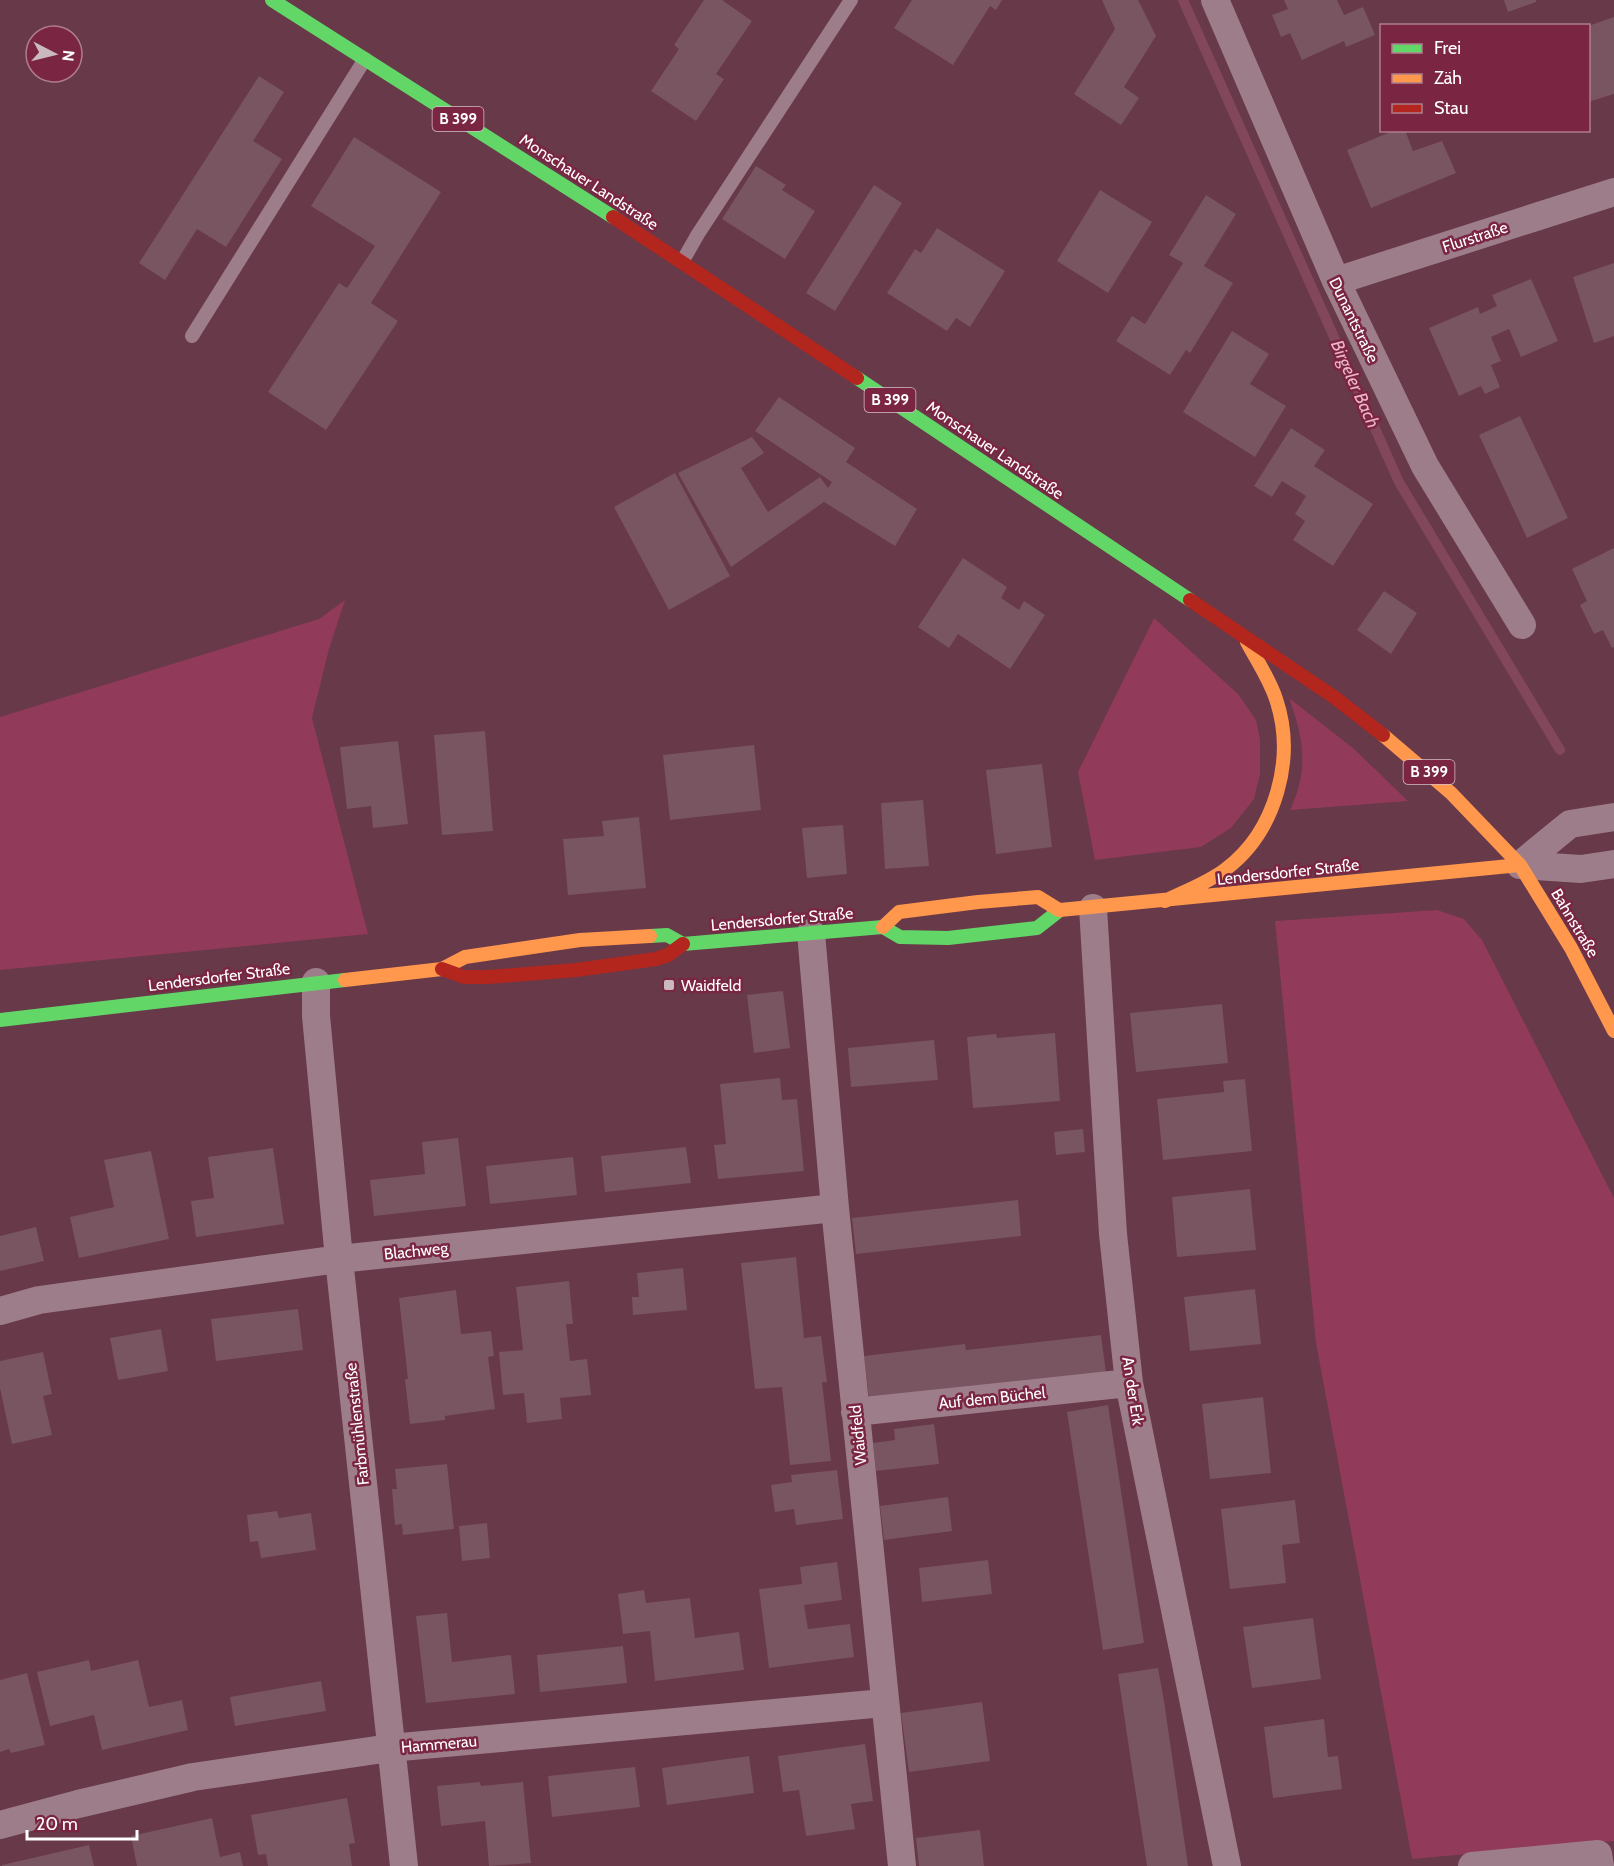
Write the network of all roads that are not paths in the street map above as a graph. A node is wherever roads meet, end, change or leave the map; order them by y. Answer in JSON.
{"nodes":[{"id":1,"x":272,"y":0,"type":"edge"},
{"id":2,"x":851,"y":0,"type":"edge"},
{"id":3,"x":1215,"y":0,"type":"edge"},
{"id":4,"x":365,"y":59,"type":"junction"},
{"id":5,"x":1614,"y":192,"type":"edge"},
{"id":6,"x":682,"y":262,"type":"junction"},
{"id":7,"x":1335,"y":281,"type":"junction"},
{"id":8,"x":192,"y":336,"type":"dead end"},
{"id":9,"x":1522,"y":625,"type":"dead end"},
{"id":10,"x":1245,"y":638,"type":"junction"},
{"id":11,"x":1614,"y":817,"type":"edge"},
{"id":12,"x":1614,"y":864,"type":"edge"},
{"id":13,"x":1520,"y":865,"type":"junction"},
{"id":14,"x":1165,"y":901,"type":"junction"},
{"id":15,"x":1093,"y":908,"type":"junction"},
{"id":16,"x":1059,"y":910,"type":"junction"},
{"id":17,"x":883,"y":927,"type":"junction"},
{"id":18,"x":811,"y":933,"type":"junction"},
{"id":19,"x":683,"y":944,"type":"junction"},
{"id":20,"x":442,"y":969,"type":"junction"},
{"id":21,"x":316,"y":982,"type":"junction"},
{"id":22,"x":0,"y":1020,"type":"edge"},
{"id":23,"x":1614,"y":1031,"type":"edge"},
{"id":24,"x":835,"y":1208,"type":"junction"},
{"id":25,"x":339,"y":1259,"type":"junction"},
{"id":26,"x":0,"y":1311,"type":"edge"},
{"id":27,"x":1129,"y":1383,"type":"junction"},
{"id":28,"x":855,"y":1412,"type":"junction"},
{"id":29,"x":884,"y":1703,"type":"junction"},
{"id":30,"x":390,"y":1748,"type":"junction"},
{"id":31,"x":0,"y":1825,"type":"edge"},
{"id":32,"x":1604,"y":1857,"type":"edge"},
{"id":33,"x":404,"y":1866,"type":"edge"},
{"id":34,"x":902,"y":1866,"type":"edge"},
{"id":35,"x":1227,"y":1866,"type":"edge"},
{"id":36,"x":1472,"y":1866,"type":"edge"}],
"edges":[{"from":1,"to":4,"type":"main road","name":"Monschauer Landstraße","number":"B 399"},
{"from":2,"to":6,"type":"lane"},
{"from":3,"to":7,"type":"street","name":"Dunantstraße"},
{"from":4,"to":6,"type":"main road","name":"Monschauer Landstraße","number":"B 399"},
{"from":4,"to":8,"type":"lane"},
{"from":5,"to":7,"type":"street","name":"Flurstraße"},
{"from":6,"to":10,"type":"main road","name":"Monschauer Landstraße","number":"B 399"},
{"from":7,"to":9,"type":"street","name":"Dunantstraße"},
{"from":10,"to":13,"type":"main road","name":"Monschauer Landstraße","number":"B 399"},
{"from":10,"to":14,"type":"main road"},
{"from":11,"to":13,"type":"street"},
{"from":12,"to":13,"type":"street"},
{"from":13,"to":14,"type":"main road","name":"Lendersdorfer Straße"},
{"from":13,"to":23,"type":"main road","name":"Bahnstraße","number":"B 399"},
{"from":14,"to":15,"type":"main road","name":"Lendersdorfer Straße"},
{"from":15,"to":16,"type":"main road","name":"Lendersdorfer Straße"},
{"from":15,"to":27,"type":"street","name":"An der Erk"},
{"from":16,"to":17,"type":"main road","name":"Lendersdorfer Straße"},
{"from":16,"to":17,"type":"main road","name":"Lendersdorfer Straße"},
{"from":17,"to":18,"type":"main road","name":"Lendersdorfer Straße"},
{"from":18,"to":19,"type":"main road","name":"Lendersdorfer Straße"},
{"from":18,"to":24,"type":"street","name":"Waidfeld"},
{"from":19,"to":20,"type":"main road","name":"Lendersdorfer Straße"},
{"from":19,"to":20,"type":"main road","name":"Lendersdorfer Straße"},
{"from":20,"to":21,"type":"main road","name":"Lendersdorfer Straße"},
{"from":21,"to":22,"type":"main road","name":"Lendersdorfer Straße"},
{"from":21,"to":25,"type":"street","name":"Farbmühlenstraße"},
{"from":24,"to":25,"type":"street","name":"Blachweg"},
{"from":24,"to":28,"type":"street","name":"Waidfeld"},
{"from":25,"to":26,"type":"street","name":"Blachweg"},
{"from":25,"to":30,"type":"street","name":"Farbmühlenstraße"},
{"from":27,"to":28,"type":"street","name":"Auf dem Büchel"},
{"from":27,"to":35,"type":"street","name":"An der Erk"},
{"from":28,"to":29,"type":"street","name":"Waidfeld"},
{"from":29,"to":30,"type":"street","name":"Hammerau"},
{"from":29,"to":34,"type":"street","name":"Waidfeld"},
{"from":30,"to":31,"type":"street","name":"Hammerau"},
{"from":30,"to":33,"type":"street","name":"Farbmühlenstraße"},
{"from":32,"to":36,"type":"street"}]}
